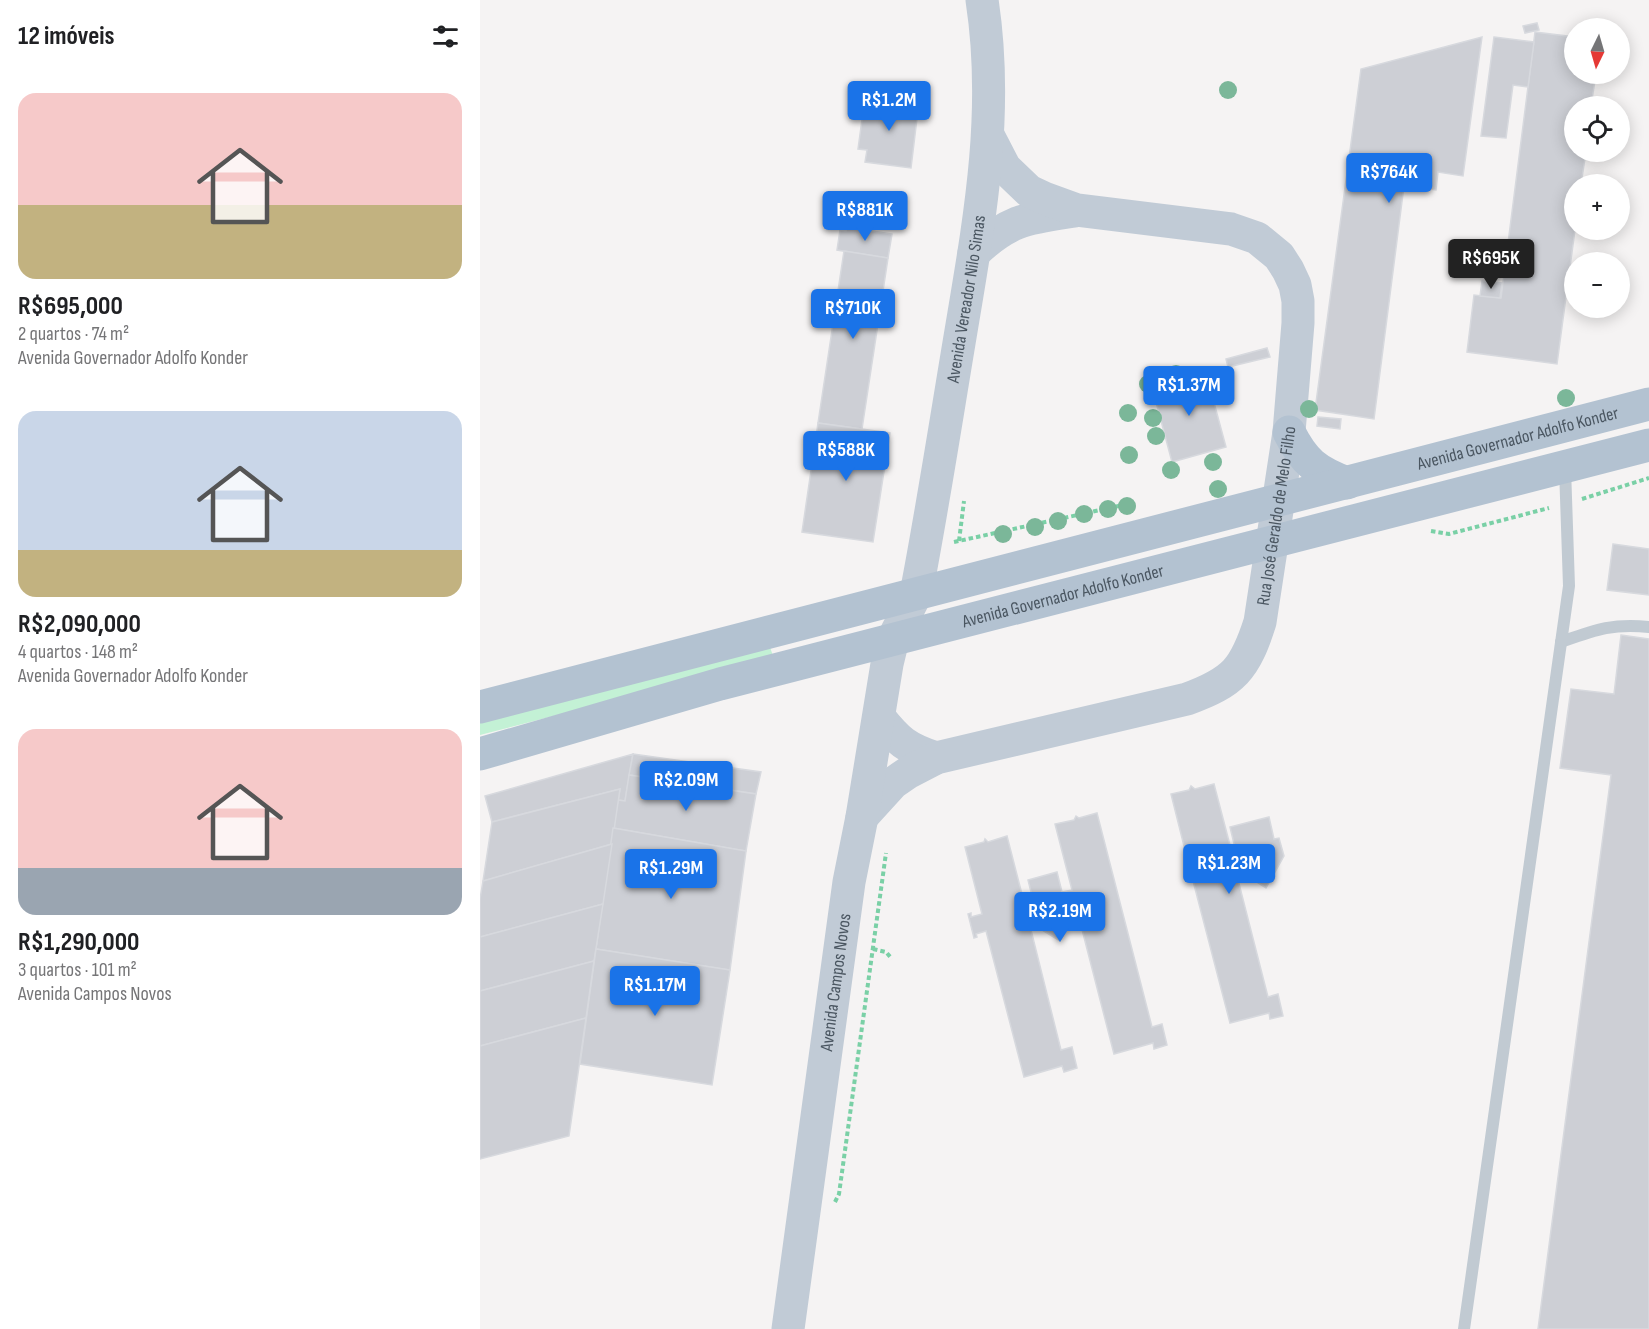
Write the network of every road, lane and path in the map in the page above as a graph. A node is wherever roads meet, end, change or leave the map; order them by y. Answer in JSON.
{"nodes":[{"id":1,"x":982,"y":0,"type":"edge"},
{"id":2,"x":989,"y":137,"type":"junction"},
{"id":3,"x":1077,"y":210,"type":"junction"},
{"id":4,"x":974,"y":253,"type":"junction"},
{"id":5,"x":1649,"y":404,"type":"edge"},
{"id":6,"x":1289,"y":432,"type":"junction"},
{"id":7,"x":1649,"y":445,"type":"edge"},
{"id":8,"x":1565,"y":467,"type":"junction"},
{"id":9,"x":1347,"y":483,"type":"junction"},
{"id":10,"x":1277,"y":501,"type":"junction"},
{"id":11,"x":1272,"y":543,"type":"junction"},
{"id":12,"x":916,"y":594,"type":"junction"},
{"id":13,"x":1649,"y":627,"type":"edge"},
{"id":14,"x":893,"y":639,"type":"junction"},
{"id":15,"x":1561,"y":642,"type":"junction"},
{"id":16,"x":480,"y":707,"type":"edge"},
{"id":17,"x":879,"y":717,"type":"junction"},
{"id":18,"x":480,"y":753,"type":"edge"},
{"id":19,"x":936,"y":758,"type":"junction"},
{"id":20,"x":862,"y":817,"type":"junction"},
{"id":21,"x":887,"y":849,"type":"dead end"},
{"id":22,"x":873,"y":949,"type":"junction"},
{"id":23,"x":892,"y":959,"type":"dead end"},
{"id":24,"x":832,"y":1209,"type":"dead end"},
{"id":25,"x":788,"y":1329,"type":"edge"},
{"id":26,"x":1464,"y":1329,"type":"edge"}],
"edges":[{"from":1,"to":2,"type":"main road","name":"Avenida Vereador Nilo Simas"},
{"from":2,"to":3,"type":"main road","name":"Rua José Geraldo de Melo Filho"},
{"from":2,"to":4,"type":"main road","name":"Avenida Vereador Nilo Simas"},
{"from":3,"to":4,"type":"main road","name":"Rua José Geraldo de Melo Filho"},
{"from":3,"to":6,"type":"main road","name":"Rua José Geraldo de Melo Filho"},
{"from":4,"to":12,"type":"main road","name":"Avenida Vereador Nilo Simas"},
{"from":5,"to":9,"type":"main road","name":"Avenida Governador Adolfo Konder"},
{"from":6,"to":9,"type":"main road"},
{"from":6,"to":10,"type":"main road","name":"Rua José Geraldo de Melo Filho"},
{"from":7,"to":8,"type":"main road","name":"Avenida Governador Adolfo Konder"},
{"from":8,"to":11,"type":"main road","name":"Avenida Governador Adolfo Konder"},
{"from":8,"to":15,"type":"lane"},
{"from":9,"to":10,"type":"main road","name":"Avenida Governador Adolfo Konder"},
{"from":10,"to":11,"type":"main road","name":"Rua José Geraldo de Melo Filho"},
{"from":10,"to":12,"type":"main road","name":"Avenida Governador Adolfo Konder"},
{"from":11,"to":14,"type":"main road","name":"Avenida Governador Adolfo Konder"},
{"from":11,"to":19,"type":"main road","name":"Rua José Geraldo de Melo Filho"},
{"from":12,"to":14,"type":"main road","name":"Avenida Vereador Nilo Simas"},
{"from":12,"to":16,"type":"main road","name":"Avenida Governador Adolfo Konder"},
{"from":13,"to":15,"type":"lane"},
{"from":14,"to":17,"type":"main road","name":"Avenida Campos Novos"},
{"from":14,"to":18,"type":"main road","name":"Avenida Governador Adolfo Konder"},
{"from":15,"to":26,"type":"lane"},
{"from":17,"to":19,"type":"main road"},
{"from":17,"to":20,"type":"main road","name":"Avenida Campos Novos"},
{"from":19,"to":20,"type":"main road","name":"Rua José Geraldo de Melo Filho"},
{"from":20,"to":25,"type":"main road","name":"Avenida Campos Novos"},
{"from":21,"to":22,"type":"path"},
{"from":22,"to":23,"type":"path"},
{"from":22,"to":24,"type":"path"}]}
